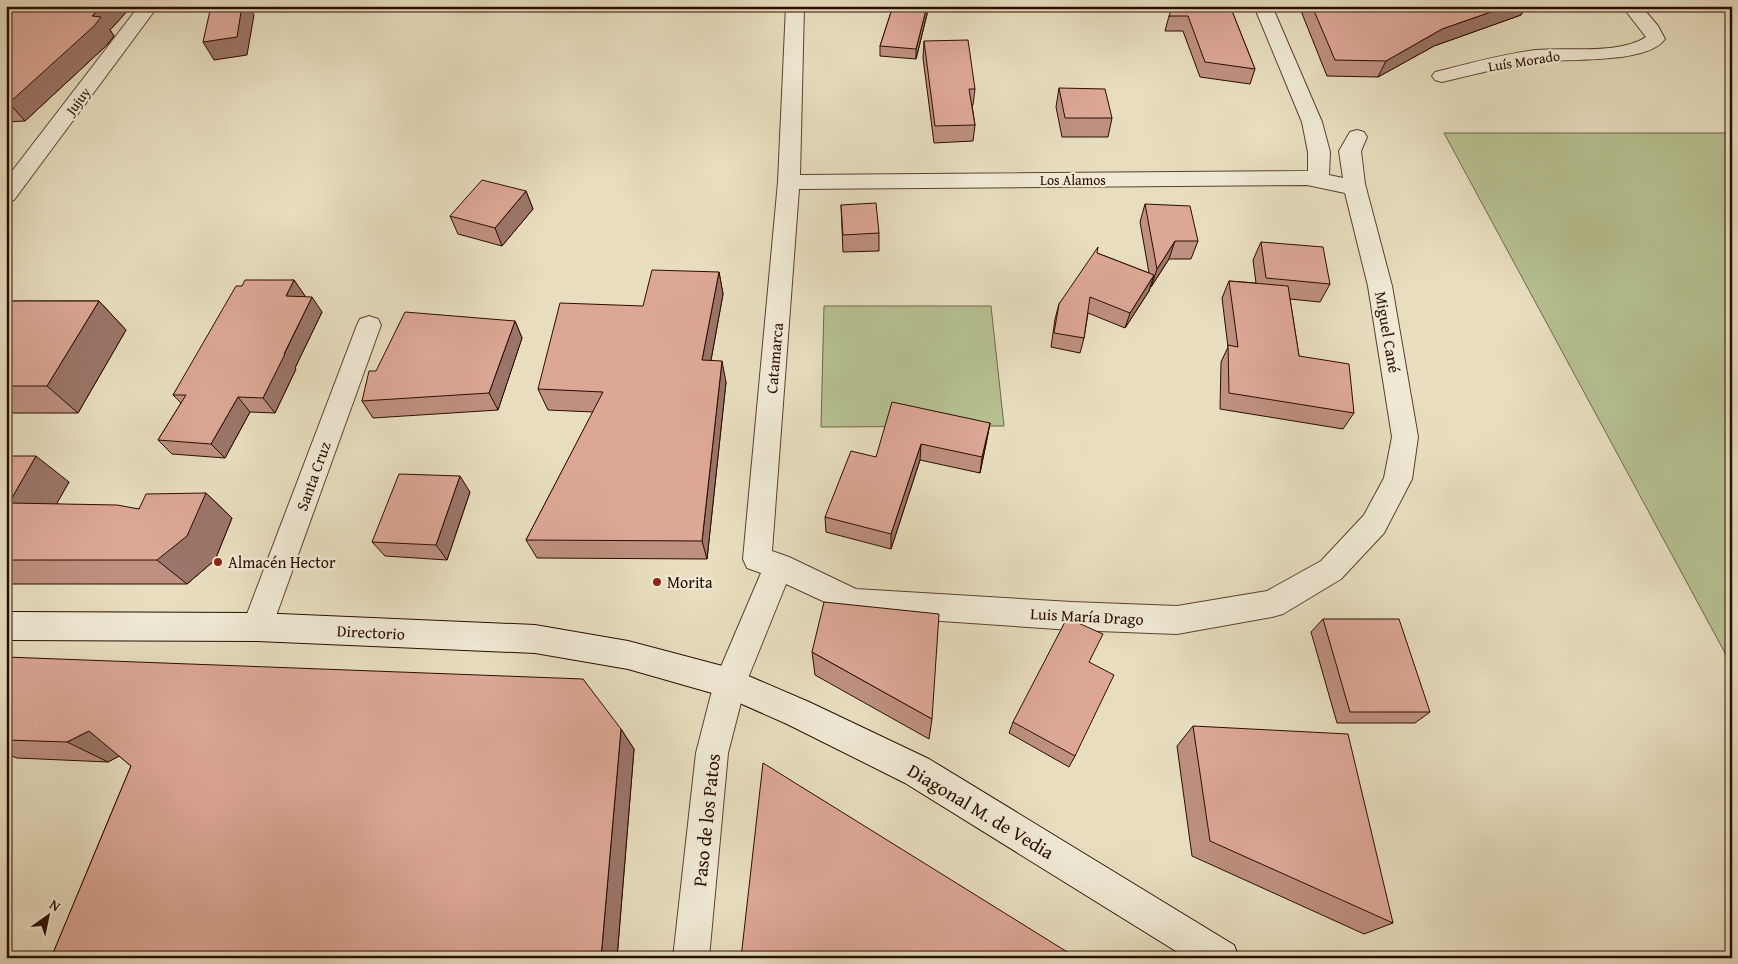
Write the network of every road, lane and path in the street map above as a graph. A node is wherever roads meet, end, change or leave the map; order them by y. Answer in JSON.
{"nodes":[{"id":1,"x":150,"y":6,"type":"edge"},
{"id":2,"x":795,"y":6,"type":"edge"},
{"id":3,"x":1263,"y":6,"type":"edge"},
{"id":4,"x":1631,"y":6,"type":"edge"},
{"id":5,"x":1442,"y":76,"type":"dead end"},
{"id":6,"x":1358,"y":137,"type":"dead end"},
{"id":7,"x":1318,"y":181,"type":"junction"},
{"id":8,"x":789,"y":182,"type":"junction"},
{"id":9,"x":10,"y":185,"type":"edge"},
{"id":10,"x":1355,"y":188,"type":"junction"},
{"id":11,"x":369,"y":325,"type":"dead end"},
{"id":12,"x":1374,"y":524,"type":"joint"},
{"id":13,"x":779,"y":566,"type":"junction"},
{"id":14,"x":6,"y":626,"type":"edge"},
{"id":15,"x":257,"y":627,"type":"junction"},
{"id":16,"x":730,"y":683,"type":"junction"},
{"id":17,"x":691,"y":958,"type":"edge"},
{"id":18,"x":1221,"y":958,"type":"edge"}],
"edges":[{"from":1,"to":9,"type":"street","name":"Jujuy"},
{"from":2,"to":8,"type":"street","name":"Catamarca"},
{"from":3,"to":7,"type":"street"},
{"from":4,"to":5,"type":"street","name":"Luís Morado"},
{"from":6,"to":10,"type":"street","name":"Miguel Cané"},
{"from":7,"to":8,"type":"street","name":"Los Alamos"},
{"from":7,"to":10,"type":"street","name":"Los Alamos"},
{"from":8,"to":13,"type":"street","name":"Catamarca"},
{"from":10,"to":12,"type":"street","name":"Miguel Cané"},
{"from":11,"to":15,"type":"street","name":"Santa Cruz"},
{"from":12,"to":13,"type":"street","name":"Luis María Drago"},
{"from":13,"to":16,"type":"street"},
{"from":14,"to":15,"type":"street","name":"Directorio"},
{"from":15,"to":16,"type":"street","name":"Directorio"},
{"from":16,"to":17,"type":"street","name":"Paso de los Patos"},
{"from":16,"to":18,"type":"street","name":"Diagonal M. de Vedia"}]}
